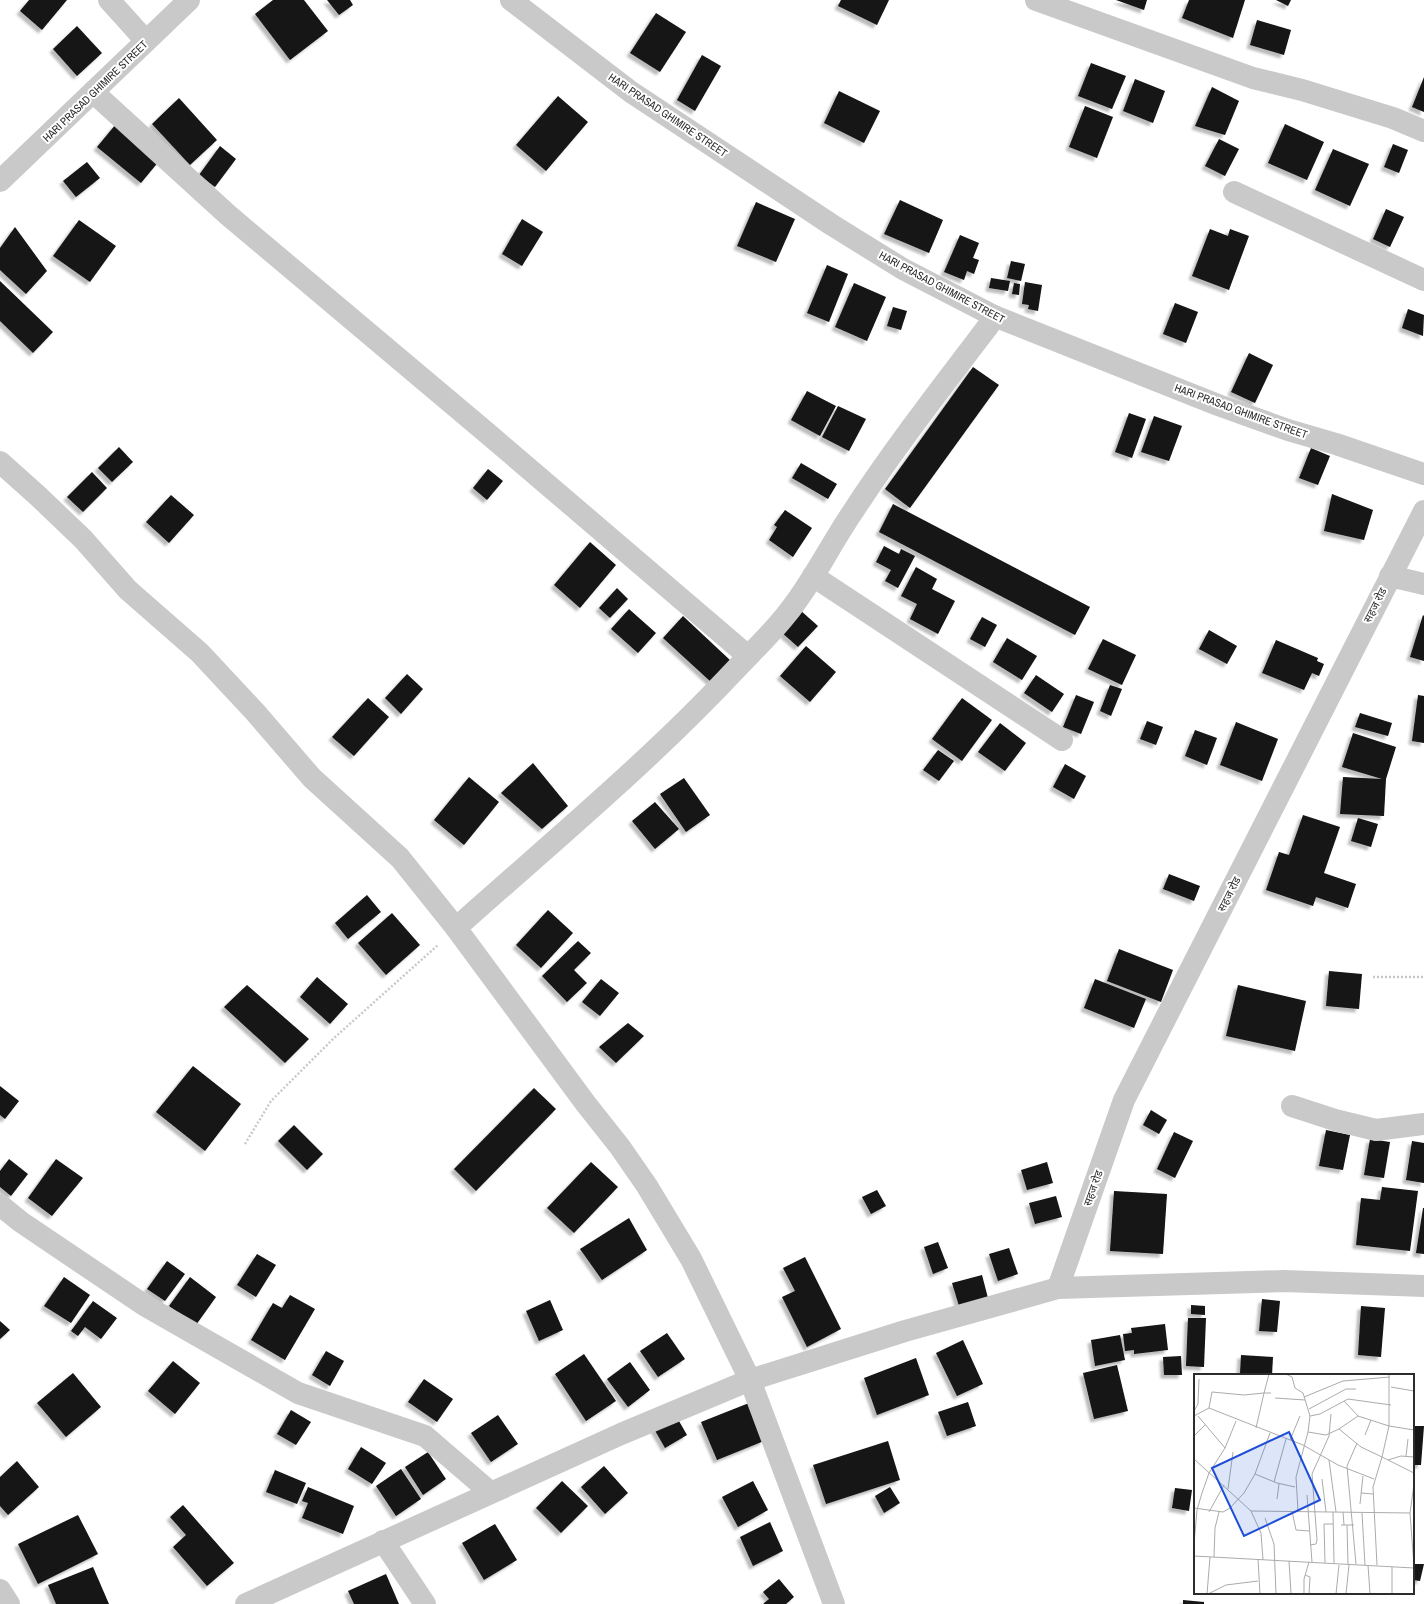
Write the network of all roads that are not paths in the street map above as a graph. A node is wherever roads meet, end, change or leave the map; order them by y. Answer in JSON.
{"nodes":[{"id":1,"x":108,"y":0,"type":"edge"},
{"id":2,"x":189,"y":0,"type":"edge"},
{"id":3,"x":511,"y":0,"type":"edge"},
{"id":4,"x":1036,"y":0,"type":"edge"},
{"id":5,"x":146,"y":41,"type":"junction"},
{"id":6,"x":93,"y":92,"type":"junction"},
{"id":7,"x":1424,"y":131,"type":"edge"},
{"id":8,"x":0,"y":181,"type":"edge"},
{"id":9,"x":1234,"y":192,"type":"dead end"},
{"id":10,"x":1424,"y":280,"type":"edge"},
{"id":11,"x":994,"y":316,"type":"junction"},
{"id":12,"x":0,"y":462,"type":"edge"},
{"id":13,"x":1424,"y":474,"type":"edge"},
{"id":14,"x":1424,"y":511,"type":"edge"},
{"id":15,"x":813,"y":576,"type":"junction"},
{"id":16,"x":1390,"y":576,"type":"junction"},
{"id":17,"x":1424,"y":584,"type":"edge"},
{"id":18,"x":748,"y":656,"type":"junction"},
{"id":19,"x":1062,"y":740,"type":"dead end"},
{"id":20,"x":456,"y":928,"type":"junction"},
{"id":21,"x":1292,"y":1106,"type":"dead end"},
{"id":22,"x":1424,"y":1124,"type":"edge"},
{"id":23,"x":0,"y":1205,"type":"edge"},
{"id":24,"x":1424,"y":1286,"type":"edge"},
{"id":25,"x":1058,"y":1288,"type":"junction"},
{"id":26,"x":750,"y":1380,"type":"junction"},
{"id":27,"x":490,"y":1492,"type":"junction"},
{"id":28,"x":383,"y":1541,"type":"junction"},
{"id":29,"x":0,"y":1590,"type":"edge"},
{"id":30,"x":9,"y":1604,"type":"edge"},
{"id":31,"x":246,"y":1604,"type":"edge"},
{"id":32,"x":425,"y":1604,"type":"edge"},
{"id":33,"x":834,"y":1604,"type":"edge"}],
"edges":[{"from":1,"to":5,"type":"street"},
{"from":2,"to":5,"type":"street","name":"HARI PRASAD GHIMIRE STREET"},
{"from":3,"to":11,"type":"street","name":"HARI PRASAD GHIMIRE STREET"},
{"from":4,"to":7,"type":"street"},
{"from":5,"to":6,"type":"street","name":"HARI PRASAD GHIMIRE STREET"},
{"from":6,"to":8,"type":"street","name":"HARI PRASAD GHIMIRE STREET"},
{"from":6,"to":18,"type":"street"},
{"from":9,"to":10,"type":"street"},
{"from":11,"to":13,"type":"street","name":"HARI PRASAD GHIMIRE STREET"},
{"from":11,"to":15,"type":"street"},
{"from":12,"to":20,"type":"street"},
{"from":14,"to":16,"type":"street","name":"सहज रोड"},
{"from":15,"to":18,"type":"street"},
{"from":15,"to":19,"type":"street"},
{"from":16,"to":17,"type":"street"},
{"from":16,"to":25,"type":"street","name":"सहज रोड"},
{"from":18,"to":20,"type":"street"},
{"from":20,"to":26,"type":"street"},
{"from":21,"to":22,"type":"street"},
{"from":23,"to":27,"type":"street"},
{"from":24,"to":25,"type":"street"},
{"from":25,"to":26,"type":"street"},
{"from":26,"to":27,"type":"street"},
{"from":26,"to":33,"type":"street"},
{"from":27,"to":28,"type":"street"},
{"from":28,"to":31,"type":"street"},
{"from":28,"to":32,"type":"street"},
{"from":29,"to":30,"type":"street"}]}
